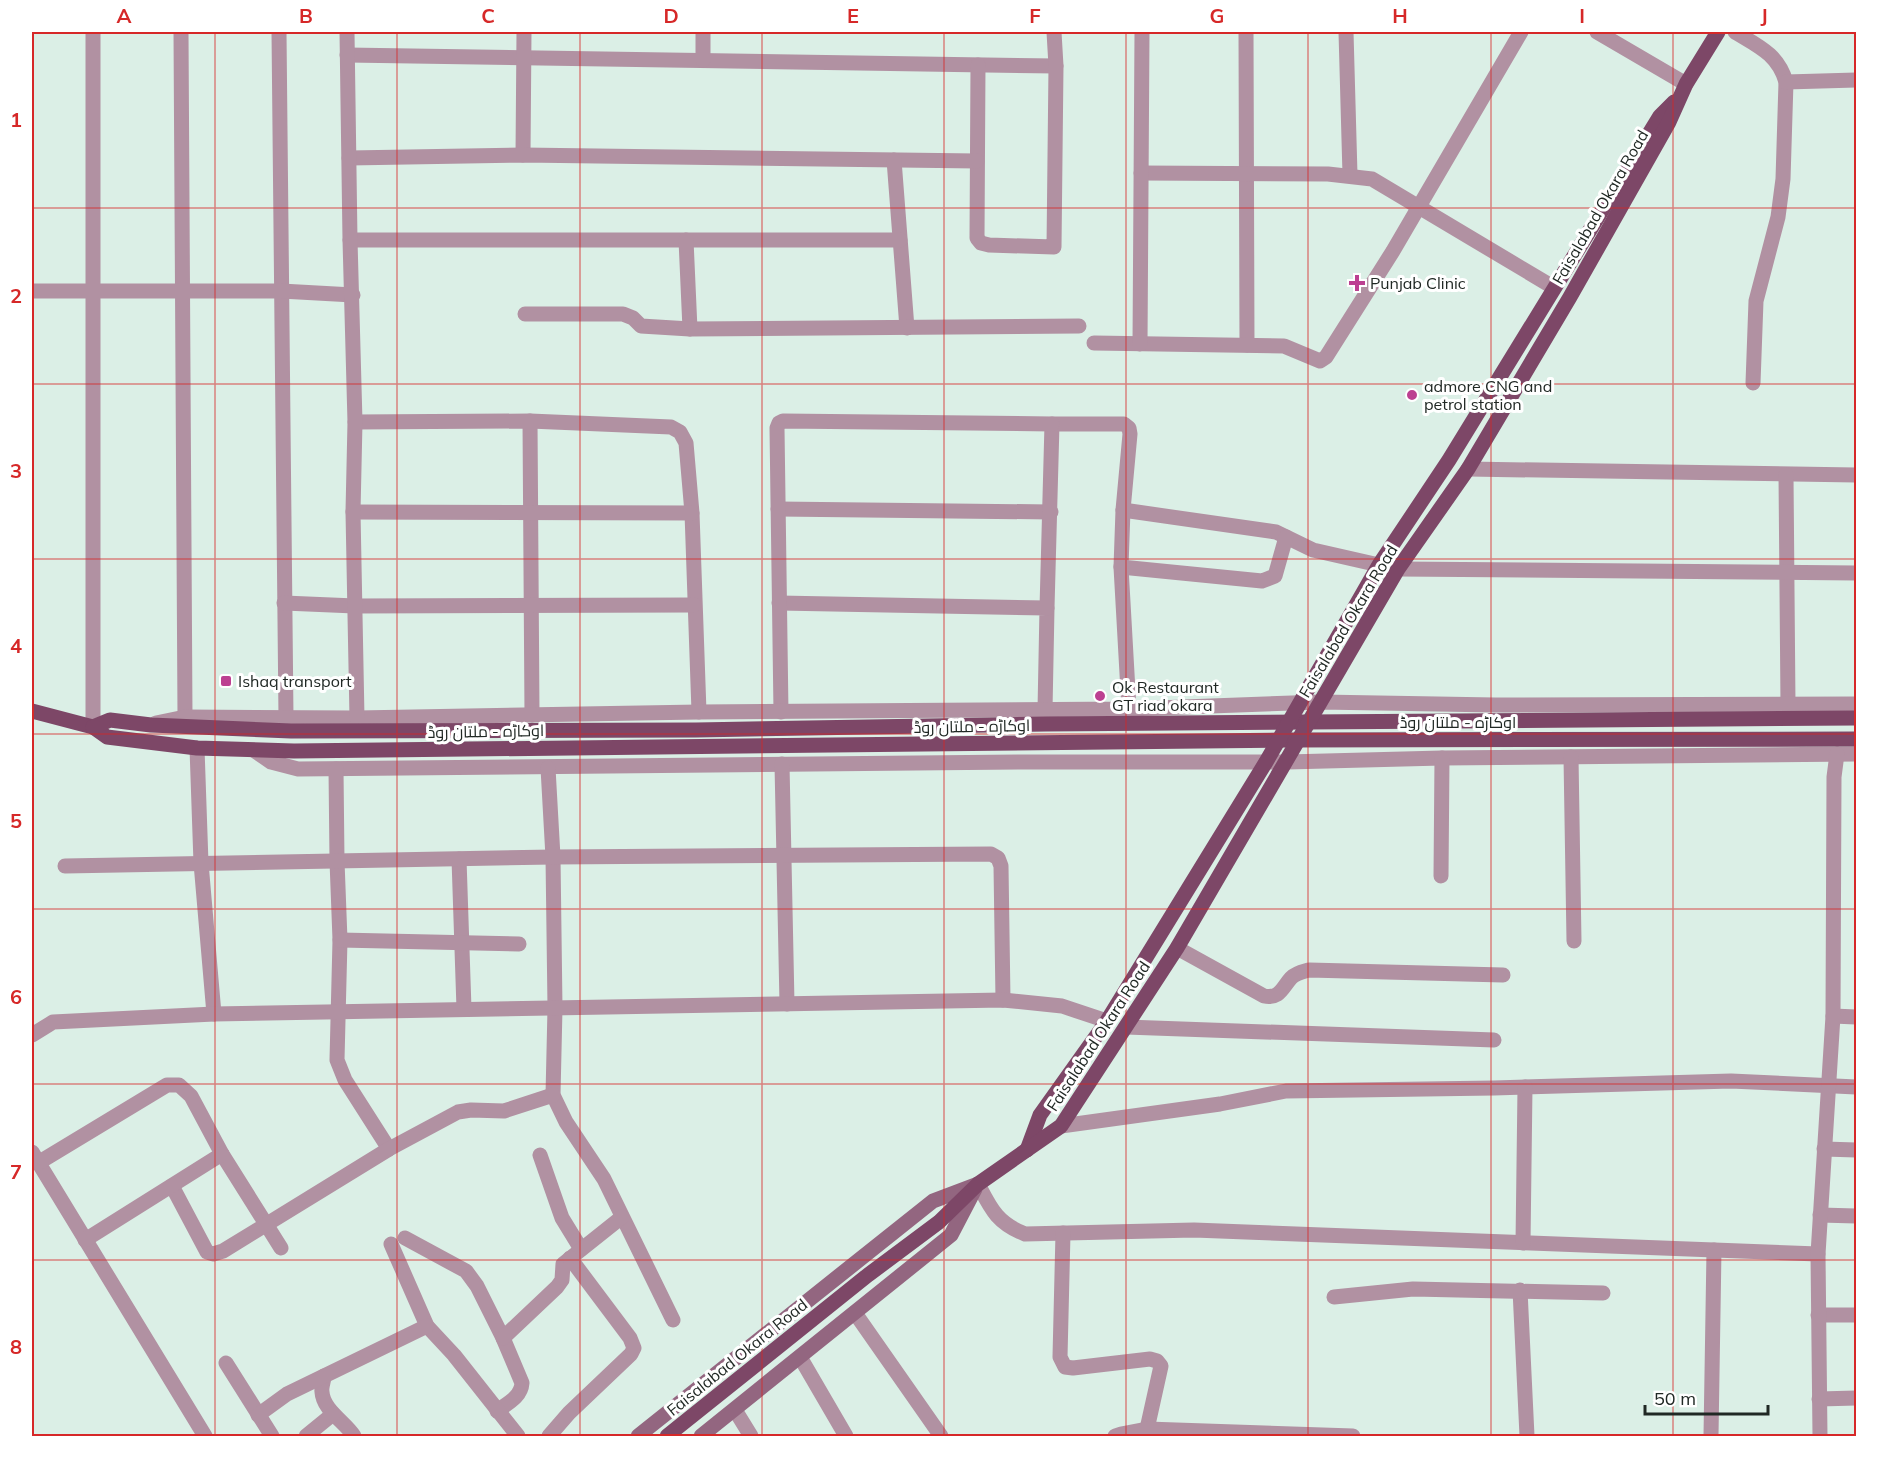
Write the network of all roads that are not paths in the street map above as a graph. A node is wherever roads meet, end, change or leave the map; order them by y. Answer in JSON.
{"nodes":[{"id":1,"x":93,"y":32,"type":"edge"},
{"id":2,"x":181,"y":32,"type":"edge"},
{"id":3,"x":279,"y":32,"type":"edge"},
{"id":4,"x":347,"y":32,"type":"edge"},
{"id":5,"x":524,"y":32,"type":"edge"},
{"id":6,"x":703,"y":32,"type":"edge"},
{"id":7,"x":1054,"y":32,"type":"edge"},
{"id":8,"x":1142,"y":32,"type":"edge"},
{"id":9,"x":1246,"y":32,"type":"edge"},
{"id":10,"x":1346,"y":32,"type":"edge"},
{"id":11,"x":1521,"y":32,"type":"edge"},
{"id":12,"x":1597,"y":32,"type":"edge"},
{"id":13,"x":1718,"y":32,"type":"edge"},
{"id":14,"x":1735,"y":32,"type":"edge"},
{"id":15,"x":347,"y":55,"type":"junction"},
{"id":16,"x":525,"y":58,"type":"junction"},
{"id":17,"x":703,"y":60,"type":"junction"},
{"id":18,"x":978,"y":65,"type":"junction"},
{"id":19,"x":1056,"y":66,"type":"junction"},
{"id":20,"x":1857,"y":80,"type":"edge"},
{"id":21,"x":1786,"y":82,"type":"junction"},
{"id":22,"x":1683,"y":89,"type":"junction"},
{"id":23,"x":523,"y":155,"type":"junction"},
{"id":24,"x":349,"y":158,"type":"junction"},
{"id":25,"x":894,"y":160,"type":"junction"},
{"id":26,"x":977,"y":161,"type":"junction"},
{"id":27,"x":1141,"y":173,"type":"junction"},
{"id":28,"x":1246,"y":173,"type":"junction"},
{"id":29,"x":1350,"y":176,"type":"junction"},
{"id":30,"x":1420,"y":207,"type":"junction"},
{"id":31,"x":350,"y":240,"type":"junction"},
{"id":32,"x":686,"y":240,"type":"junction"},
{"id":33,"x":900,"y":240,"type":"junction"},
{"id":34,"x":1553,"y":287,"type":"junction"},
{"id":35,"x":184,"y":290,"type":"junction"},
{"id":36,"x":32,"y":291,"type":"edge"},
{"id":37,"x":93,"y":291,"type":"junction"},
{"id":38,"x":281,"y":291,"type":"junction"},
{"id":39,"x":353,"y":295,"type":"junction"},
{"id":40,"x":525,"y":314,"type":"dead end"},
{"id":41,"x":1079,"y":326,"type":"dead end"},
{"id":42,"x":907,"y":328,"type":"junction"},
{"id":43,"x":690,"y":329,"type":"junction"},
{"id":44,"x":1094,"y":343,"type":"dead end"},
{"id":45,"x":1140,"y":344,"type":"junction"},
{"id":46,"x":1247,"y":345,"type":"junction"},
{"id":47,"x":1753,"y":383,"type":"dead end"},
{"id":48,"x":530,"y":421,"type":"junction"},
{"id":49,"x":355,"y":422,"type":"junction"},
{"id":50,"x":1052,"y":424,"type":"junction"},
{"id":51,"x":1468,"y":469,"type":"junction"},
{"id":52,"x":1786,"y":475,"type":"junction"},
{"id":53,"x":1857,"y":475,"type":"edge"},
{"id":54,"x":778,"y":509,"type":"junction"},
{"id":55,"x":1123,"y":510,"type":"junction"},
{"id":56,"x":353,"y":512,"type":"junction"},
{"id":57,"x":1051,"y":512,"type":"junction"},
{"id":58,"x":531,"y":513,"type":"junction"},
{"id":59,"x":692,"y":513,"type":"junction"},
{"id":60,"x":1286,"y":537,"type":"junction"},
{"id":61,"x":1379,"y":565,"type":"junction"},
{"id":62,"x":1121,"y":567,"type":"junction"},
{"id":63,"x":1398,"y":569,"type":"junction"},
{"id":64,"x":1788,"y":573,"type":"junction"},
{"id":65,"x":1857,"y":573,"type":"edge"},
{"id":66,"x":284,"y":603,"type":"junction"},
{"id":67,"x":779,"y":603,"type":"junction"},
{"id":68,"x":355,"y":606,"type":"junction"},
{"id":69,"x":532,"y":606,"type":"junction"},
{"id":70,"x":694,"y":606,"type":"junction"},
{"id":71,"x":1047,"y":608,"type":"junction"},
{"id":72,"x":1321,"y":702,"type":"junction"},
{"id":73,"x":1300,"y":703,"type":"junction"},
{"id":74,"x":1788,"y":704,"type":"junction"},
{"id":75,"x":1857,"y":704,"type":"edge"},
{"id":76,"x":1129,"y":709,"type":"junction"},
{"id":77,"x":1045,"y":710,"type":"junction"},
{"id":78,"x":32,"y":711,"type":"edge"},
{"id":79,"x":699,"y":712,"type":"junction"},
{"id":80,"x":781,"y":712,"type":"junction"},
{"id":81,"x":532,"y":715,"type":"junction"},
{"id":82,"x":185,"y":717,"type":"junction"},
{"id":83,"x":357,"y":718,"type":"junction"},
{"id":84,"x":1857,"y":718,"type":"edge"},
{"id":85,"x":289,"y":724,"type":"junction"},
{"id":86,"x":151,"y":725,"type":"junction"},
{"id":87,"x":93,"y":727,"type":"junction"},
{"id":88,"x":1857,"y":739,"type":"edge"},
{"id":89,"x":197,"y":748,"type":"junction"},
{"id":90,"x":255,"y":751,"type":"junction"},
{"id":91,"x":1837,"y":754,"type":"junction"},
{"id":92,"x":1857,"y":754,"type":"edge"},
{"id":93,"x":1571,"y":757,"type":"junction"},
{"id":94,"x":1442,"y":758,"type":"junction"},
{"id":95,"x":1266,"y":762,"type":"junction"},
{"id":96,"x":1287,"y":762,"type":"junction"},
{"id":97,"x":782,"y":764,"type":"junction"},
{"id":98,"x":548,"y":768,"type":"junction"},
{"id":99,"x":336,"y":769,"type":"junction"},
{"id":100,"x":784,"y":855,"type":"junction"},
{"id":101,"x":553,"y":857,"type":"junction"},
{"id":102,"x":459,"y":859,"type":"junction"},
{"id":103,"x":337,"y":861,"type":"junction"},
{"id":104,"x":201,"y":863,"type":"junction"},
{"id":105,"x":65,"y":866,"type":"dead end"},
{"id":106,"x":1441,"y":876,"type":"dead end"},
{"id":107,"x":340,"y":940,"type":"junction"},
{"id":108,"x":1574,"y":940,"type":"dead end"},
{"id":109,"x":462,"y":943,"type":"junction"},
{"id":110,"x":519,"y":944,"type":"dead end"},
{"id":111,"x":1177,"y":948,"type":"junction"},
{"id":112,"x":1503,"y":975,"type":"dead end"},
{"id":113,"x":1003,"y":1000,"type":"junction"},
{"id":114,"x":787,"y":1004,"type":"junction"},
{"id":115,"x":555,"y":1008,"type":"junction"},
{"id":116,"x":464,"y":1009,"type":"junction"},
{"id":117,"x":338,"y":1011,"type":"junction"},
{"id":118,"x":214,"y":1014,"type":"junction"},
{"id":119,"x":1833,"y":1017,"type":"junction"},
{"id":120,"x":1857,"y":1017,"type":"edge"},
{"id":121,"x":1107,"y":1021,"type":"junction"},
{"id":122,"x":1126,"y":1027,"type":"junction"},
{"id":123,"x":32,"y":1035,"type":"edge"},
{"id":124,"x":1494,"y":1040,"type":"dead end"},
{"id":125,"x":1828,"y":1086,"type":"junction"},
{"id":126,"x":1525,"y":1087,"type":"junction"},
{"id":127,"x":1857,"y":1087,"type":"edge"},
{"id":128,"x":553,"y":1095,"type":"junction"},
{"id":129,"x":1061,"y":1126,"type":"junction"},
{"id":130,"x":389,"y":1149,"type":"junction"},
{"id":131,"x":1824,"y":1149,"type":"junction"},
{"id":132,"x":1026,"y":1150,"type":"junction"},
{"id":133,"x":1857,"y":1150,"type":"edge"},
{"id":134,"x":222,"y":1155,"type":"junction"},
{"id":135,"x":540,"y":1155,"type":"dead end"},
{"id":136,"x":35,"y":1157,"type":"edge"},
{"id":137,"x":978,"y":1184,"type":"junction"},
{"id":138,"x":172,"y":1186,"type":"junction"},
{"id":139,"x":1820,"y":1215,"type":"junction"},
{"id":140,"x":1857,"y":1216,"type":"edge"},
{"id":141,"x":622,"y":1217,"type":"junction"},
{"id":142,"x":267,"y":1225,"type":"junction"},
{"id":143,"x":1063,"y":1233,"type":"junction"},
{"id":144,"x":85,"y":1240,"type":"junction"},
{"id":145,"x":1523,"y":1243,"type":"junction"},
{"id":146,"x":281,"y":1248,"type":"dead end"},
{"id":147,"x":1714,"y":1250,"type":"junction"},
{"id":148,"x":576,"y":1253,"type":"junction"},
{"id":149,"x":1818,"y":1254,"type":"junction"},
{"id":150,"x":1520,"y":1290,"type":"junction"},
{"id":151,"x":1603,"y":1293,"type":"dead end"},
{"id":152,"x":1334,"y":1296,"type":"dead end"},
{"id":153,"x":855,"y":1313,"type":"junction"},
{"id":154,"x":1818,"y":1315,"type":"junction"},
{"id":155,"x":1857,"y":1315,"type":"edge"},
{"id":156,"x":673,"y":1320,"type":"dead end"},
{"id":157,"x":427,"y":1326,"type":"junction"},
{"id":158,"x":503,"y":1338,"type":"junction"},
{"id":159,"x":800,"y":1357,"type":"junction"},
{"id":160,"x":226,"y":1363,"type":"dead end"},
{"id":161,"x":324,"y":1376,"type":"junction"},
{"id":162,"x":1857,"y":1398,"type":"edge"},
{"id":163,"x":1820,"y":1399,"type":"junction"},
{"id":164,"x":735,"y":1410,"type":"junction"},
{"id":165,"x":497,"y":1411,"type":"junction"},
{"id":166,"x":333,"y":1414,"type":"junction"},
{"id":167,"x":258,"y":1415,"type":"junction"},
{"id":168,"x":1147,"y":1429,"type":"junction"},
{"id":169,"x":205,"y":1437,"type":"edge"},
{"id":170,"x":272,"y":1437,"type":"edge"},
{"id":171,"x":306,"y":1437,"type":"edge"},
{"id":172,"x":354,"y":1437,"type":"edge"},
{"id":173,"x":518,"y":1437,"type":"edge"},
{"id":174,"x":549,"y":1437,"type":"edge"},
{"id":175,"x":638,"y":1437,"type":"edge"},
{"id":176,"x":667,"y":1437,"type":"edge"},
{"id":177,"x":701,"y":1437,"type":"edge"},
{"id":178,"x":751,"y":1437,"type":"edge"},
{"id":179,"x":846,"y":1437,"type":"edge"},
{"id":180,"x":941,"y":1437,"type":"edge"},
{"id":181,"x":1115,"y":1437,"type":"edge"},
{"id":182,"x":1353,"y":1437,"type":"edge"},
{"id":183,"x":1527,"y":1437,"type":"edge"},
{"id":184,"x":1711,"y":1437,"type":"edge"},
{"id":185,"x":1820,"y":1437,"type":"edge"}],
"edges":[{"from":1,"to":37,"type":"street"},
{"from":2,"to":35,"type":"street"},
{"from":3,"to":38,"type":"street"},
{"from":4,"to":15,"type":"street"},
{"from":5,"to":16,"type":"street"},
{"from":6,"to":17,"type":"street"},
{"from":7,"to":19,"type":"street"},
{"from":8,"to":27,"type":"street"},
{"from":9,"to":28,"type":"street"},
{"from":10,"to":29,"type":"street"},
{"from":11,"to":30,"type":"street"},
{"from":12,"to":22,"type":"street"},
{"from":13,"to":22,"type":"main road","name":"Faisalabad Okara Road"},
{"from":14,"to":21,"type":"street"},
{"from":15,"to":16,"type":"street"},
{"from":15,"to":24,"type":"street"},
{"from":16,"to":17,"type":"street"},
{"from":16,"to":23,"type":"street"},
{"from":17,"to":18,"type":"street"},
{"from":18,"to":19,"type":"street"},
{"from":18,"to":26,"type":"street"},
{"from":19,"to":26,"type":"street"},
{"from":20,"to":21,"type":"street"},
{"from":21,"to":47,"type":"street"},
{"from":22,"to":34,"type":"main road","name":"Faisalabad Okara Road"},
{"from":22,"to":51,"type":"main road","name":"Faisalabad Okara Road"},
{"from":23,"to":24,"type":"street"},
{"from":23,"to":25,"type":"street"},
{"from":24,"to":31,"type":"street"},
{"from":25,"to":26,"type":"street"},
{"from":25,"to":33,"type":"street"},
{"from":27,"to":28,"type":"street"},
{"from":27,"to":45,"type":"street"},
{"from":28,"to":29,"type":"street"},
{"from":28,"to":46,"type":"street"},
{"from":29,"to":30,"type":"street"},
{"from":30,"to":34,"type":"street"},
{"from":30,"to":46,"type":"street"},
{"from":31,"to":32,"type":"street"},
{"from":31,"to":39,"type":"street"},
{"from":32,"to":33,"type":"street"},
{"from":32,"to":43,"type":"street"},
{"from":33,"to":42,"type":"street"},
{"from":34,"to":61,"type":"main road","name":"Faisalabad Okara Road"},
{"from":35,"to":37,"type":"street"},
{"from":35,"to":38,"type":"street"},
{"from":35,"to":82,"type":"street"},
{"from":36,"to":37,"type":"street"},
{"from":37,"to":87,"type":"street"},
{"from":38,"to":39,"type":"street"},
{"from":38,"to":66,"type":"street"},
{"from":39,"to":49,"type":"street"},
{"from":40,"to":43,"type":"street"},
{"from":41,"to":42,"type":"street"},
{"from":42,"to":43,"type":"street"},
{"from":44,"to":45,"type":"street"},
{"from":45,"to":46,"type":"street"},
{"from":48,"to":49,"type":"street"},
{"from":48,"to":58,"type":"street"},
{"from":48,"to":59,"type":"street"},
{"from":49,"to":56,"type":"street"},
{"from":50,"to":54,"type":"street"},
{"from":50,"to":55,"type":"street"},
{"from":50,"to":57,"type":"street"},
{"from":51,"to":52,"type":"street"},
{"from":51,"to":63,"type":"main road","name":"Faisalabad Okara Road"},
{"from":52,"to":53,"type":"street"},
{"from":52,"to":64,"type":"street"},
{"from":54,"to":57,"type":"street"},
{"from":54,"to":67,"type":"street"},
{"from":55,"to":60,"type":"street"},
{"from":55,"to":62,"type":"street"},
{"from":56,"to":58,"type":"street"},
{"from":56,"to":68,"type":"street"},
{"from":57,"to":71,"type":"street"},
{"from":58,"to":59,"type":"street"},
{"from":58,"to":69,"type":"street"},
{"from":59,"to":70,"type":"street"},
{"from":60,"to":61,"type":"street"},
{"from":60,"to":62,"type":"street"},
{"from":61,"to":73,"type":"main road","name":"Faisalabad Okara Road"},
{"from":62,"to":76,"type":"street"},
{"from":63,"to":64,"type":"street"},
{"from":63,"to":72,"type":"main road","name":"Faisalabad Okara Road"},
{"from":64,"to":65,"type":"street"},
{"from":64,"to":74,"type":"street"},
{"from":66,"to":68,"type":"street"},
{"from":66,"to":85,"type":"street"},
{"from":67,"to":71,"type":"street"},
{"from":67,"to":80,"type":"street"},
{"from":68,"to":69,"type":"street"},
{"from":68,"to":83,"type":"street"},
{"from":69,"to":70,"type":"street"},
{"from":69,"to":81,"type":"street"},
{"from":70,"to":79,"type":"street"},
{"from":71,"to":77,"type":"street"},
{"from":72,"to":73,"type":"street"},
{"from":72,"to":74,"type":"street"},
{"from":72,"to":96,"type":"main road","name":"Faisalabad Okara Road"},
{"from":73,"to":76,"type":"street"},
{"from":73,"to":95,"type":"main road","name":"Faisalabad Okara Road"},
{"from":74,"to":75,"type":"street"},
{"from":76,"to":77,"type":"street"},
{"from":77,"to":80,"type":"street"},
{"from":78,"to":87,"type":"main road","name":"اوکاڑہ - ملتان روڈ"},
{"from":79,"to":80,"type":"street"},
{"from":79,"to":81,"type":"street"},
{"from":81,"to":83,"type":"street"},
{"from":82,"to":85,"type":"street"},
{"from":82,"to":86,"type":"street"},
{"from":83,"to":85,"type":"street"},
{"from":84,"to":85,"type":"main road","name":"اوکاڑہ - ملتان روڈ"},
{"from":85,"to":86,"type":"main road","name":"اوکاڑہ - ملتان روڈ"},
{"from":86,"to":87,"type":"main road","name":"اوکاڑہ - ملتان روڈ"},
{"from":87,"to":89,"type":"main road","name":"اوکاڑہ - ملتان روڈ"},
{"from":88,"to":90,"type":"main road","name":"اوکاڑہ - ملتان روڈ"},
{"from":89,"to":90,"type":"main road","name":"اوکاڑہ - ملتان روڈ"},
{"from":89,"to":104,"type":"street"},
{"from":90,"to":99,"type":"street"},
{"from":91,"to":92,"type":"street"},
{"from":91,"to":93,"type":"street"},
{"from":91,"to":119,"type":"street"},
{"from":93,"to":94,"type":"street"},
{"from":93,"to":108,"type":"street"},
{"from":94,"to":96,"type":"street"},
{"from":94,"to":106,"type":"street"},
{"from":95,"to":96,"type":"street"},
{"from":95,"to":97,"type":"street"},
{"from":95,"to":121,"type":"main road","name":"Faisalabad Okara Road"},
{"from":96,"to":111,"type":"main road","name":"Faisalabad Okara Road"},
{"from":97,"to":98,"type":"street"},
{"from":97,"to":100,"type":"street"},
{"from":98,"to":99,"type":"street"},
{"from":98,"to":101,"type":"street"},
{"from":99,"to":103,"type":"street"},
{"from":100,"to":101,"type":"street"},
{"from":100,"to":113,"type":"street"},
{"from":100,"to":114,"type":"street"},
{"from":101,"to":102,"type":"street"},
{"from":101,"to":115,"type":"street"},
{"from":102,"to":103,"type":"street"},
{"from":102,"to":109,"type":"street"},
{"from":103,"to":104,"type":"street"},
{"from":103,"to":107,"type":"street"},
{"from":104,"to":105,"type":"street"},
{"from":104,"to":118,"type":"street"},
{"from":107,"to":109,"type":"street"},
{"from":107,"to":117,"type":"street"},
{"from":109,"to":110,"type":"street"},
{"from":109,"to":116,"type":"street"},
{"from":111,"to":112,"type":"street"},
{"from":111,"to":122,"type":"main road","name":"Faisalabad Okara Road"},
{"from":113,"to":114,"type":"street"},
{"from":113,"to":121,"type":"street"},
{"from":114,"to":115,"type":"street"},
{"from":115,"to":116,"type":"street"},
{"from":115,"to":128,"type":"street"},
{"from":116,"to":117,"type":"street"},
{"from":117,"to":118,"type":"street"},
{"from":117,"to":130,"type":"street"},
{"from":118,"to":123,"type":"street"},
{"from":119,"to":120,"type":"street"},
{"from":119,"to":125,"type":"street"},
{"from":121,"to":132,"type":"main road","name":"Faisalabad Okara Road"},
{"from":122,"to":124,"type":"street"},
{"from":122,"to":129,"type":"main road","name":"Faisalabad Okara Road"},
{"from":125,"to":126,"type":"street"},
{"from":125,"to":127,"type":"street"},
{"from":125,"to":131,"type":"street"},
{"from":126,"to":129,"type":"street"},
{"from":126,"to":145,"type":"street"},
{"from":128,"to":130,"type":"street"},
{"from":128,"to":141,"type":"street"},
{"from":129,"to":132,"type":"main road","name":"Faisalabad Okara Road"},
{"from":130,"to":142,"type":"street"},
{"from":131,"to":133,"type":"street"},
{"from":131,"to":139,"type":"street"},
{"from":132,"to":137,"type":"main road","name":"Faisalabad Okara Road"},
{"from":134,"to":136,"type":"street"},
{"from":134,"to":138,"type":"street"},
{"from":134,"to":142,"type":"street"},
{"from":135,"to":148,"type":"street"},
{"from":136,"to":144,"type":"street"},
{"from":137,"to":143,"type":"street"},
{"from":137,"to":153,"type":"main road"},
{"from":137,"to":175,"type":"main road"},
{"from":137,"to":176,"type":"main road","name":"Faisalabad Okara Road"},
{"from":138,"to":142,"type":"street"},
{"from":138,"to":144,"type":"street"},
{"from":139,"to":140,"type":"street"},
{"from":139,"to":149,"type":"street"},
{"from":141,"to":148,"type":"street"},
{"from":141,"to":156,"type":"street"},
{"from":142,"to":146,"type":"street"},
{"from":143,"to":145,"type":"street"},
{"from":143,"to":168,"type":"street"},
{"from":144,"to":169,"type":"street"},
{"from":145,"to":147,"type":"street"},
{"from":147,"to":149,"type":"street"},
{"from":147,"to":184,"type":"street"},
{"from":148,"to":158,"type":"street"},
{"from":148,"to":174,"type":"street"},
{"from":149,"to":154,"type":"street"},
{"from":150,"to":151,"type":"street"},
{"from":150,"to":152,"type":"street"},
{"from":150,"to":183,"type":"street"},
{"from":153,"to":159,"type":"main road"},
{"from":153,"to":180,"type":"street"},
{"from":154,"to":155,"type":"street"},
{"from":154,"to":163,"type":"street"},
{"from":157,"to":158,"type":"street"},
{"from":157,"to":161,"type":"street"},
{"from":157,"to":165,"type":"street"},
{"from":158,"to":165,"type":"street"},
{"from":159,"to":164,"type":"main road"},
{"from":159,"to":179,"type":"street"},
{"from":160,"to":167,"type":"street"},
{"from":161,"to":166,"type":"street"},
{"from":161,"to":167,"type":"street"},
{"from":162,"to":163,"type":"street"},
{"from":163,"to":185,"type":"street"},
{"from":164,"to":177,"type":"main road"},
{"from":164,"to":178,"type":"street"},
{"from":165,"to":173,"type":"street"},
{"from":166,"to":171,"type":"street"},
{"from":166,"to":172,"type":"street"},
{"from":167,"to":170,"type":"street"},
{"from":168,"to":181,"type":"street"},
{"from":168,"to":182,"type":"street"}]}
